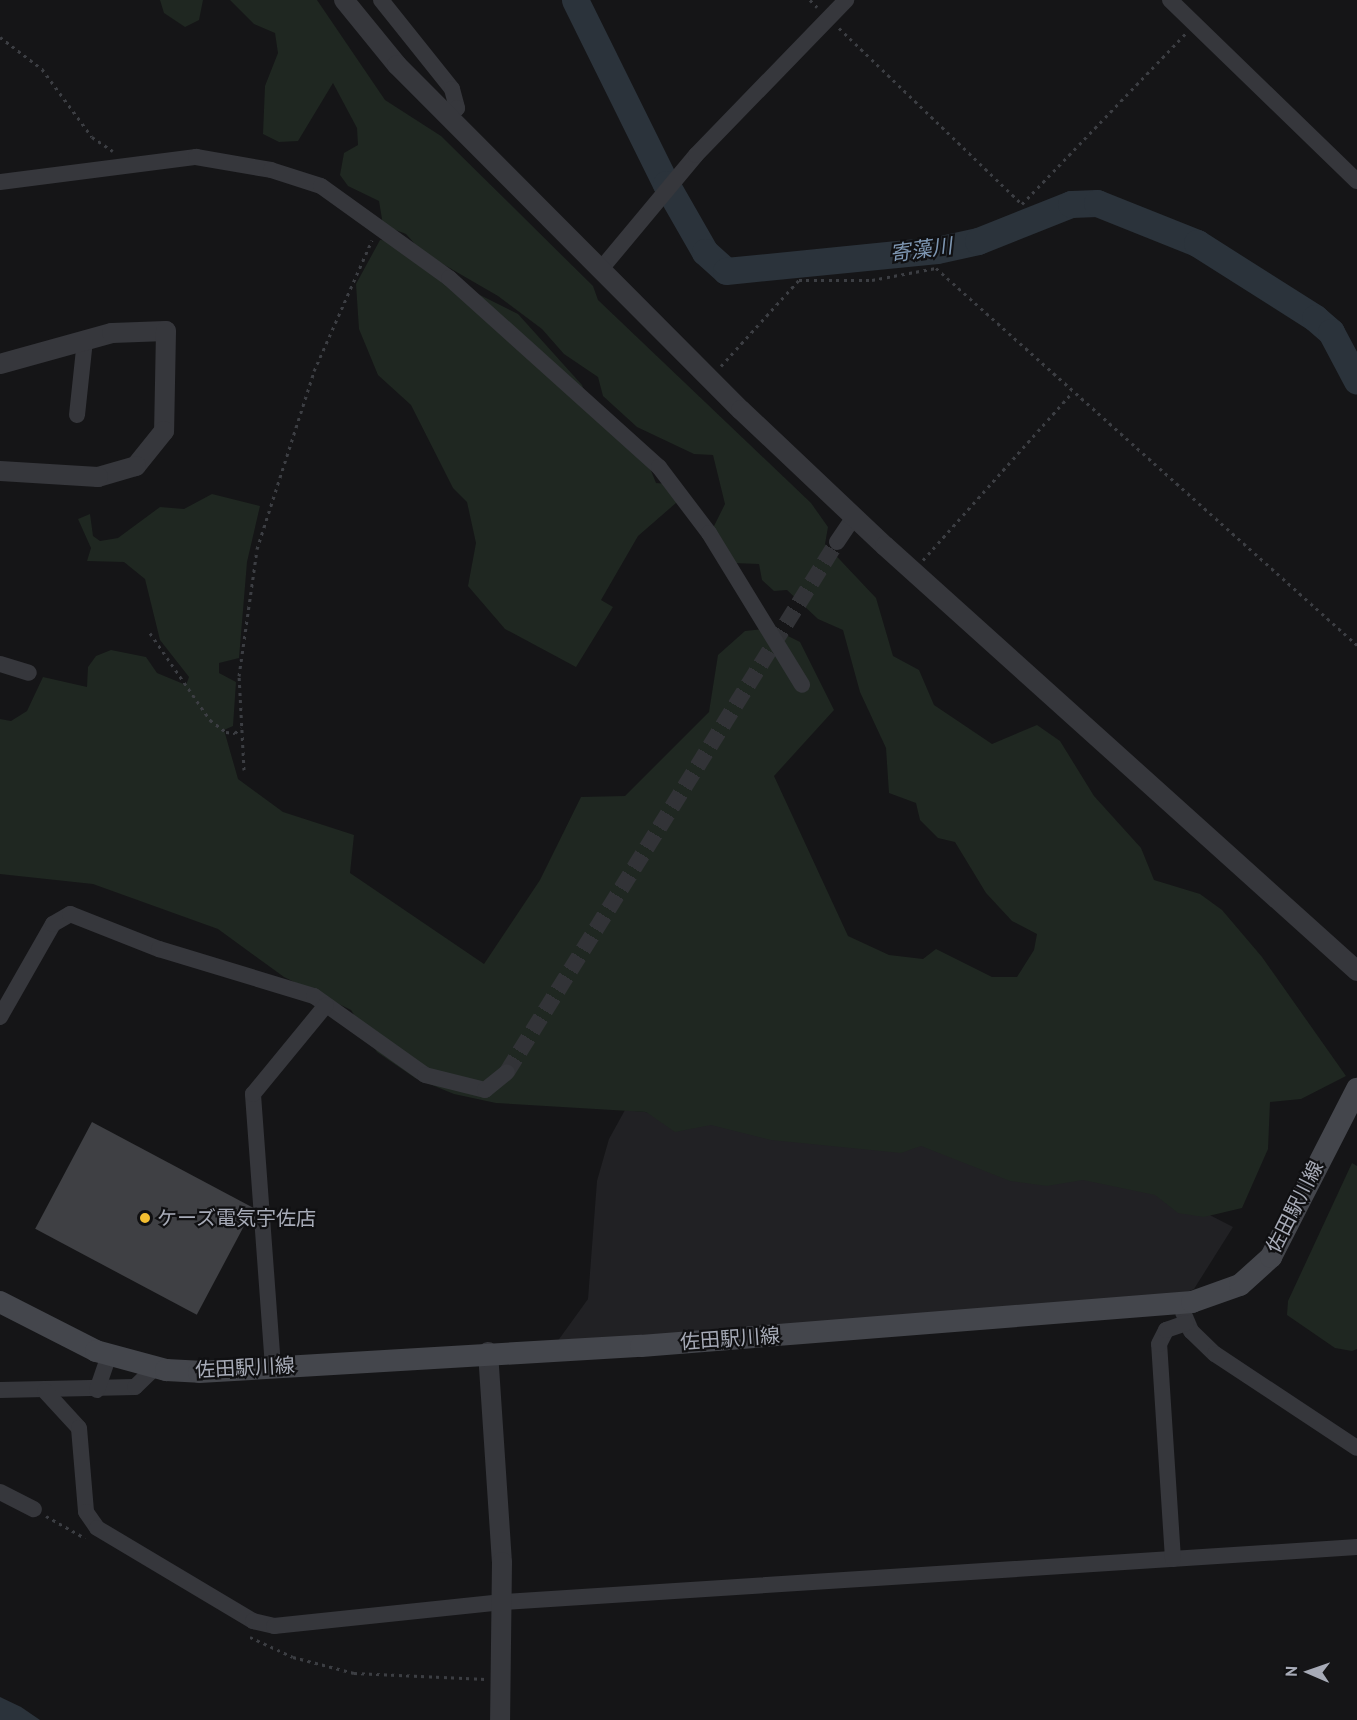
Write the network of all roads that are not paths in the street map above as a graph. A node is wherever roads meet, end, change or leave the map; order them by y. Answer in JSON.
{"nodes":[{"id":1,"x":345,"y":0,"type":"edge"},
{"id":2,"x":381,"y":0,"type":"edge"},
{"id":3,"x":846,"y":0,"type":"edge"},
{"id":4,"x":1170,"y":0,"type":"edge"},
{"id":5,"x":448,"y":117,"type":"junction"},
{"id":6,"x":1357,"y":181,"type":"edge"},
{"id":7,"x":0,"y":182,"type":"edge"},
{"id":8,"x":601,"y":269,"type":"junction"},
{"id":9,"x":85,"y":340,"type":"junction"},
{"id":10,"x":0,"y":364,"type":"edge"},
{"id":11,"x":77,"y":415,"type":"dead end"},
{"id":12,"x":0,"y":471,"type":"edge"},
{"id":13,"x":854,"y":517,"type":"junction"},
{"id":14,"x":837,"y":542,"type":"tunnel mouth"},
{"id":15,"x":0,"y":664,"type":"edge"},
{"id":16,"x":29,"y":673,"type":"dead end"},
{"id":17,"x":802,"y":685,"type":"dead end"},
{"id":18,"x":1357,"y":971,"type":"edge"},
{"id":19,"x":326,"y":1005,"type":"junction"},
{"id":20,"x":0,"y":1017,"type":"edge"},
{"id":21,"x":507,"y":1072,"type":"tunnel mouth"},
{"id":22,"x":1357,"y":1089,"type":"edge"},
{"id":23,"x":0,"y":1302,"type":"edge"},
{"id":24,"x":1183,"y":1313,"type":"junction"},
{"id":25,"x":488,"y":1352,"type":"junction"},
{"id":26,"x":109,"y":1355,"type":"junction"},
{"id":27,"x":273,"y":1367,"type":"junction"},
{"id":28,"x":154,"y":1368,"type":"junction"},
{"id":29,"x":0,"y":1390,"type":"edge"},
{"id":30,"x":97,"y":1390,"type":"junction"},
{"id":31,"x":45,"y":1391,"type":"junction"},
{"id":32,"x":1357,"y":1448,"type":"edge"},
{"id":33,"x":0,"y":1492,"type":"edge"},
{"id":34,"x":34,"y":1509,"type":"dead end"},
{"id":35,"x":1357,"y":1547,"type":"edge"},
{"id":36,"x":1173,"y":1559,"type":"junction"},
{"id":37,"x":503,"y":1602,"type":"junction"},
{"id":38,"x":500,"y":1720,"type":"edge"}],
"edges":[{"from":1,"to":5,"type":"street"},
{"from":2,"to":5,"type":"street"},
{"from":3,"to":8,"type":"street"},
{"from":4,"to":6,"type":"street"},
{"from":5,"to":8,"type":"street"},
{"from":7,"to":17,"type":"street"},
{"from":8,"to":13,"type":"street"},
{"from":9,"to":10,"type":"street"},
{"from":9,"to":11,"type":"street"},
{"from":9,"to":12,"type":"street"},
{"from":13,"to":14,"type":"street"},
{"from":13,"to":18,"type":"street"},
{"from":15,"to":16,"type":"street"},
{"from":19,"to":20,"type":"street"},
{"from":19,"to":21,"type":"street"},
{"from":19,"to":27,"type":"street"},
{"from":22,"to":24,"type":"main road","name":"佐田駅川線"},
{"from":23,"to":26,"type":"main road","name":"佐田駅川線"},
{"from":24,"to":25,"type":"main road","name":"佐田駅川線"},
{"from":24,"to":32,"type":"street"},
{"from":24,"to":36,"type":"street"},
{"from":25,"to":27,"type":"main road","name":"佐田駅川線"},
{"from":25,"to":37,"type":"street"},
{"from":26,"to":28,"type":"main road","name":"佐田駅川線"},
{"from":26,"to":30,"type":"street"},
{"from":27,"to":28,"type":"main road","name":"佐田駅川線"},
{"from":28,"to":30,"type":"street"},
{"from":29,"to":31,"type":"street"},
{"from":30,"to":31,"type":"street"},
{"from":31,"to":37,"type":"street"},
{"from":33,"to":34,"type":"street"},
{"from":35,"to":36,"type":"street"},
{"from":36,"to":37,"type":"street"},
{"from":37,"to":38,"type":"street"}]}
